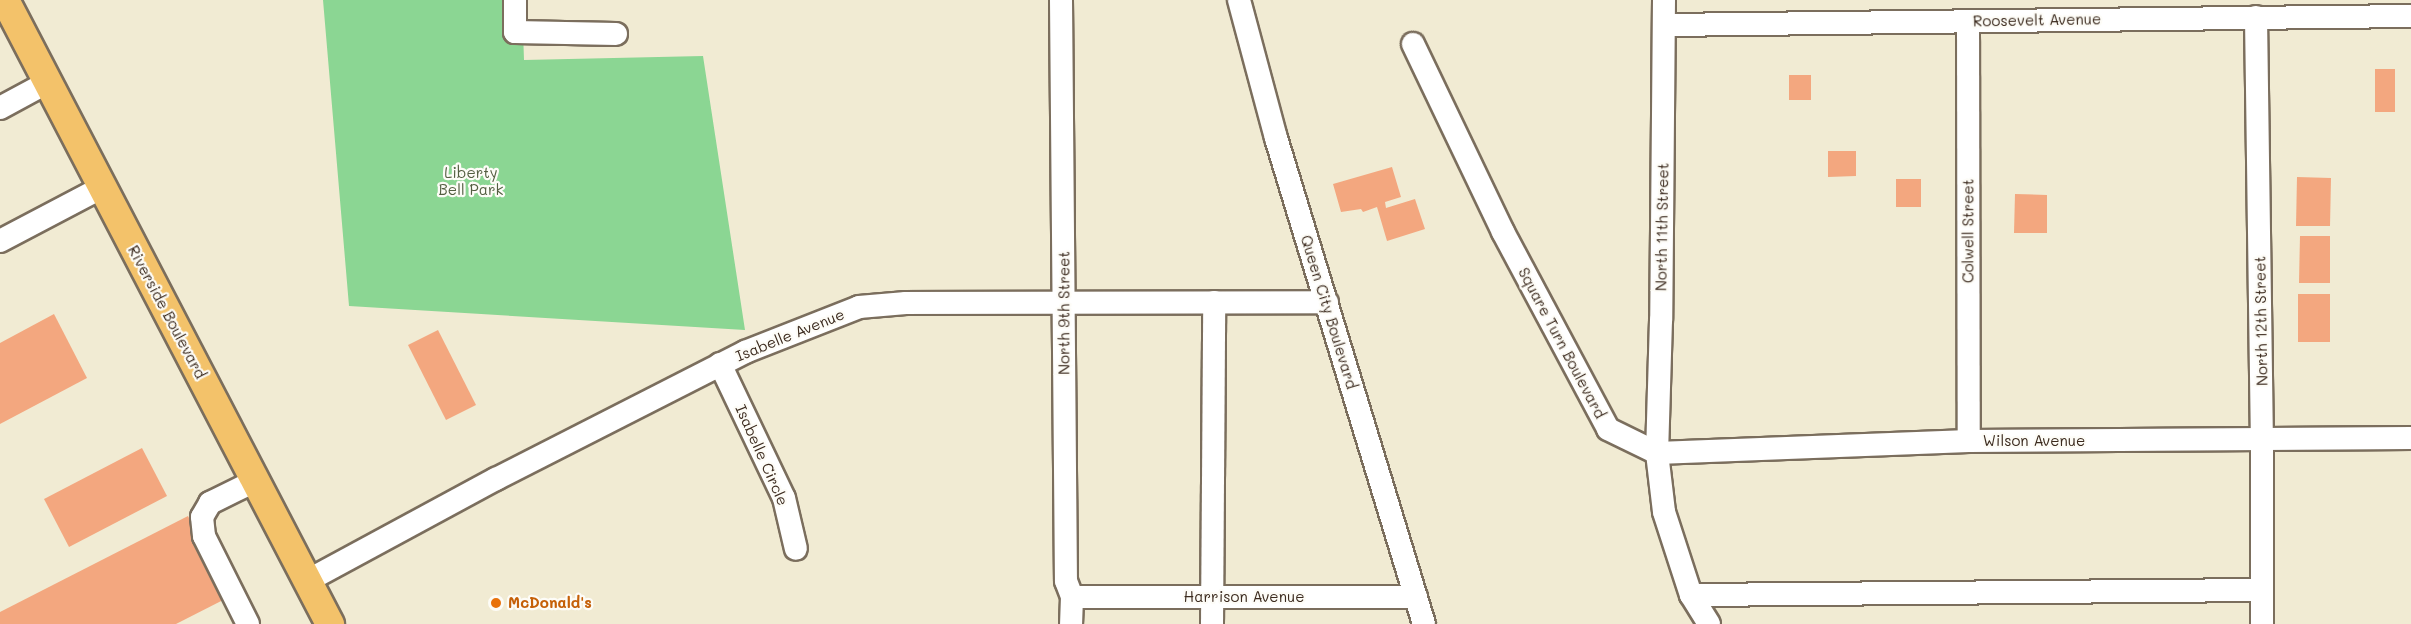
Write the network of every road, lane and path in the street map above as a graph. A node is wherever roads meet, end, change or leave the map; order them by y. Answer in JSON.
{"nodes":[{"id":1,"x":5,"y":0,"type":"edge"},
{"id":2,"x":515,"y":0,"type":"edge"},
{"id":3,"x":1061,"y":0,"type":"edge"},
{"id":4,"x":1239,"y":0,"type":"edge"},
{"id":5,"x":1664,"y":0,"type":"edge"},
{"id":6,"x":2411,"y":16,"type":"edge"},
{"id":7,"x":2256,"y":17,"type":"junction"},
{"id":8,"x":1968,"y":21,"type":"junction"},
{"id":9,"x":1664,"y":25,"type":"junction"},
{"id":10,"x":616,"y":34,"type":"dead end"},
{"id":11,"x":1413,"y":44,"type":"dead end"},
{"id":12,"x":48,"y":82,"type":"junction"},
{"id":13,"x":0,"y":108,"type":"edge"},
{"id":14,"x":103,"y":187,"type":"junction"},
{"id":15,"x":0,"y":241,"type":"edge"},
{"id":16,"x":1327,"y":302,"type":"junction"},
{"id":17,"x":1064,"y":303,"type":"junction"},
{"id":18,"x":1214,"y":303,"type":"junction"},
{"id":19,"x":720,"y":364,"type":"junction"},
{"id":20,"x":2411,"y":438,"type":"edge"},
{"id":21,"x":2262,"y":440,"type":"junction"},
{"id":22,"x":1969,"y":441,"type":"junction"},
{"id":23,"x":1657,"y":453,"type":"junction"},
{"id":24,"x":255,"y":480,"type":"junction"},
{"id":25,"x":796,"y":549,"type":"dead end"},
{"id":26,"x":308,"y":581,"type":"junction"},
{"id":27,"x":2262,"y":590,"type":"junction"},
{"id":28,"x":1691,"y":595,"type":"junction"},
{"id":29,"x":1072,"y":597,"type":"junction"},
{"id":30,"x":1211,"y":597,"type":"junction"},
{"id":31,"x":1416,"y":597,"type":"junction"},
{"id":32,"x":244,"y":623,"type":"edge"},
{"id":33,"x":330,"y":624,"type":"edge"},
{"id":34,"x":1071,"y":624,"type":"edge"},
{"id":35,"x":1212,"y":624,"type":"edge"},
{"id":36,"x":1424,"y":624,"type":"edge"},
{"id":37,"x":1709,"y":624,"type":"edge"},
{"id":38,"x":2262,"y":624,"type":"edge"}],
"edges":[{"from":1,"to":12,"type":"main road","name":"Riverside Boulevard"},
{"from":2,"to":10,"type":"street"},
{"from":3,"to":17,"type":"street","name":"North 9th Street"},
{"from":4,"to":16,"type":"street","name":"Queen City Boulevard"},
{"from":5,"to":9,"type":"street","name":"North 11th Street"},
{"from":6,"to":7,"type":"street","name":"Roosevelt Avenue"},
{"from":7,"to":8,"type":"street","name":"Roosevelt Avenue"},
{"from":7,"to":21,"type":"street","name":"North 12th Street"},
{"from":8,"to":9,"type":"street","name":"Roosevelt Avenue"},
{"from":8,"to":22,"type":"street","name":"Colwell Street"},
{"from":9,"to":23,"type":"street","name":"North 11th Street"},
{"from":11,"to":23,"type":"street","name":"Square Turn Boulevard"},
{"from":12,"to":13,"type":"street"},
{"from":12,"to":14,"type":"main road","name":"Riverside Boulevard"},
{"from":14,"to":15,"type":"street"},
{"from":14,"to":24,"type":"main road","name":"Riverside Boulevard"},
{"from":16,"to":18,"type":"street","name":"Isabelle Avenue"},
{"from":16,"to":31,"type":"street","name":"Queen City Boulevard"},
{"from":17,"to":18,"type":"street","name":"Isabelle Avenue"},
{"from":17,"to":19,"type":"street","name":"Isabelle Avenue"},
{"from":17,"to":29,"type":"street","name":"North 9th Street"},
{"from":18,"to":30,"type":"street"},
{"from":19,"to":25,"type":"street","name":"Isabelle Circle"},
{"from":19,"to":26,"type":"street","name":"Isabelle Avenue"},
{"from":20,"to":21,"type":"street","name":"Wilson Avenue"},
{"from":21,"to":22,"type":"street","name":"Wilson Avenue"},
{"from":21,"to":27,"type":"street","name":"North 12th Street"},
{"from":22,"to":23,"type":"street","name":"Wilson Avenue"},
{"from":23,"to":28,"type":"street"},
{"from":24,"to":26,"type":"main road","name":"Riverside Boulevard"},
{"from":24,"to":32,"type":"street"},
{"from":26,"to":33,"type":"main road","name":"Riverside Boulevard"},
{"from":27,"to":28,"type":"street"},
{"from":27,"to":38,"type":"street","name":"North 12th Street"},
{"from":28,"to":37,"type":"street"},
{"from":29,"to":30,"type":"street","name":"Harrison Avenue"},
{"from":29,"to":34,"type":"street","name":"North 9th Street"},
{"from":30,"to":31,"type":"street","name":"Harrison Avenue"},
{"from":30,"to":35,"type":"street"},
{"from":31,"to":36,"type":"street","name":"Queen City Boulevard"}]}
